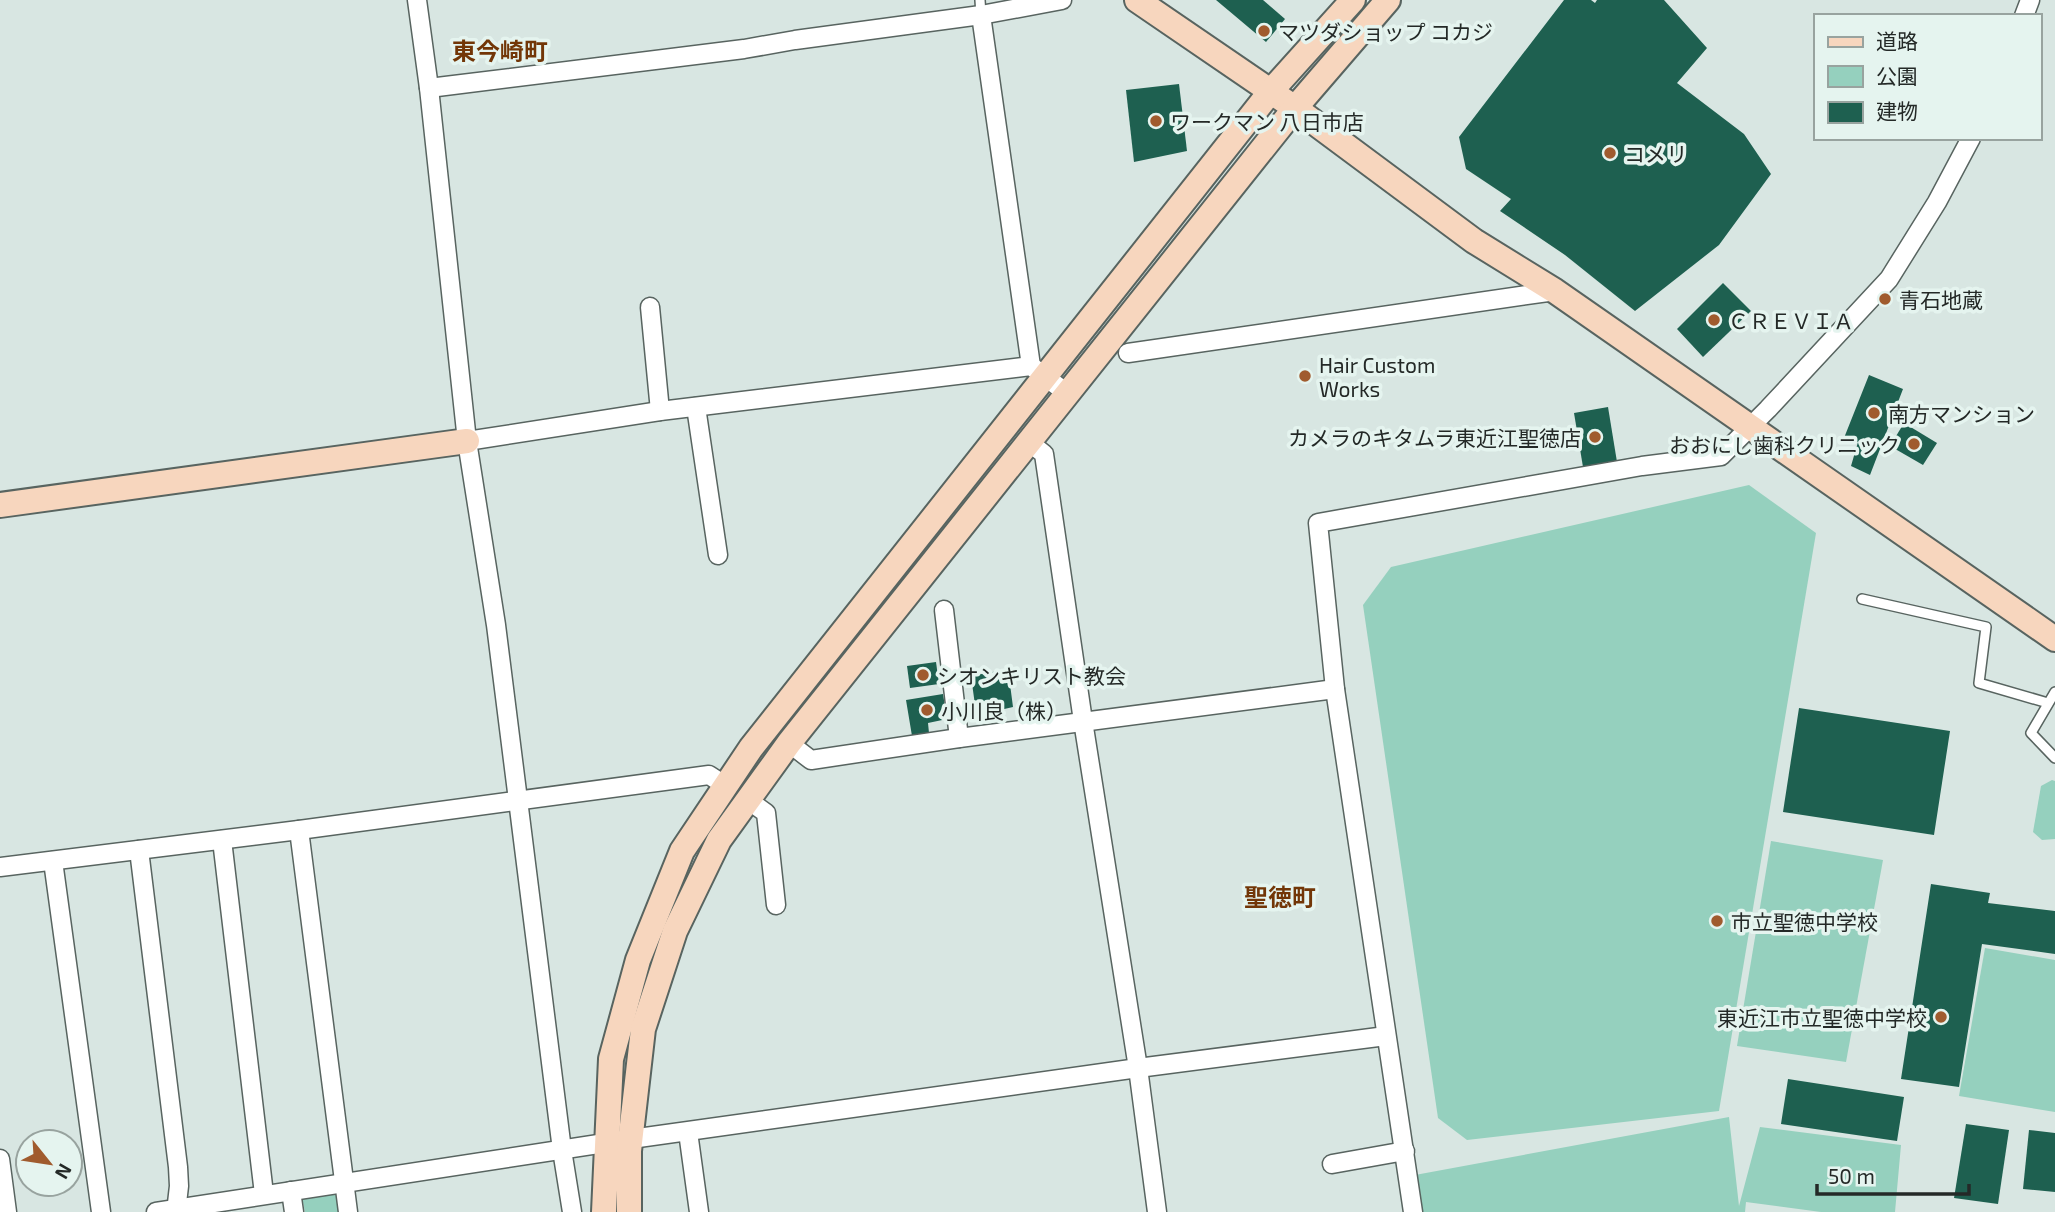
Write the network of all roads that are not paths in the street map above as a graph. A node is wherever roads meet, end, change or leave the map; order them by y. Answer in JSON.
{"nodes":[{"id":1,"x":417,"y":0,"type":"edge"},
{"id":2,"x":1062,"y":0,"type":"edge"},
{"id":3,"x":1136,"y":0,"type":"edge"},
{"id":4,"x":1353,"y":0,"type":"edge"},
{"id":5,"x":1388,"y":0,"type":"edge"},
{"id":6,"x":981,"y":8,"type":"edge"},
{"id":7,"x":429,"y":88,"type":"junction"},
{"id":8,"x":1271,"y":91,"type":"junction"},
{"id":9,"x":1295,"y":108,"type":"junction"},
{"id":10,"x":1969,"y":140,"type":"edge"},
{"id":11,"x":1555,"y":291,"type":"junction"},
{"id":12,"x":650,"y":307,"type":"dead end"},
{"id":13,"x":1128,"y":353,"type":"dead end"},
{"id":14,"x":1038,"y":371,"type":"junction"},
{"id":15,"x":1068,"y":394,"type":"junction"},
{"id":16,"x":696,"y":407,"type":"junction"},
{"id":17,"x":660,"y":411,"type":"junction"},
{"id":18,"x":1751,"y":427,"type":"junction"},
{"id":19,"x":467,"y":441,"type":"junction"},
{"id":20,"x":1029,"y":442,"type":"junction"},
{"id":21,"x":0,"y":505,"type":"edge"},
{"id":22,"x":718,"y":555,"type":"dead end"},
{"id":23,"x":1862,"y":598,"type":"dead end"},
{"id":24,"x":944,"y":610,"type":"dead end"},
{"id":25,"x":2055,"y":639,"type":"edge"},
{"id":26,"x":1335,"y":689,"type":"junction"},
{"id":27,"x":2055,"y":692,"type":"edge"},
{"id":28,"x":2048,"y":703,"type":"junction"},
{"id":29,"x":1083,"y":721,"type":"junction"},
{"id":30,"x":959,"y":738,"type":"junction"},
{"id":31,"x":789,"y":743,"type":"junction"},
{"id":32,"x":2055,"y":758,"type":"edge"},
{"id":33,"x":726,"y":786,"type":"junction"},
{"id":34,"x":518,"y":800,"type":"junction"},
{"id":35,"x":748,"y":800,"type":"junction"},
{"id":36,"x":299,"y":830,"type":"junction"},
{"id":37,"x":222,"y":840,"type":"junction"},
{"id":38,"x":139,"y":850,"type":"junction"},
{"id":39,"x":52,"y":862,"type":"junction"},
{"id":40,"x":0,"y":867,"type":"edge"},
{"id":41,"x":776,"y":905,"type":"dead end"},
{"id":42,"x":1386,"y":1036,"type":"junction"},
{"id":43,"x":1138,"y":1068,"type":"junction"},
{"id":44,"x":688,"y":1132,"type":"junction"},
{"id":45,"x":619,"y":1140,"type":"junction"},
{"id":46,"x":562,"y":1150,"type":"junction"},
{"id":47,"x":1405,"y":1151,"type":"junction"},
{"id":48,"x":0,"y":1159,"type":"edge"},
{"id":49,"x":1332,"y":1164,"type":"dead end"},
{"id":50,"x":345,"y":1183,"type":"junction"},
{"id":51,"x":291,"y":1191,"type":"junction"},
{"id":52,"x":264,"y":1194,"type":"junction"},
{"id":53,"x":176,"y":1211,"type":"edge"},
{"id":54,"x":7,"y":1212,"type":"edge"},
{"id":55,"x":101,"y":1212,"type":"edge"},
{"id":56,"x":156,"y":1212,"type":"edge"},
{"id":57,"x":294,"y":1212,"type":"edge"},
{"id":58,"x":348,"y":1212,"type":"edge"},
{"id":59,"x":572,"y":1212,"type":"edge"},
{"id":60,"x":604,"y":1212,"type":"edge"},
{"id":61,"x":629,"y":1212,"type":"edge"},
{"id":62,"x":699,"y":1212,"type":"edge"},
{"id":63,"x":1157,"y":1212,"type":"edge"},
{"id":64,"x":1413,"y":1212,"type":"edge"}],
"edges":[{"from":1,"to":7,"type":"street"},
{"from":2,"to":6,"type":"street"},
{"from":3,"to":8,"type":"street"},
{"from":4,"to":8,"type":"street"},
{"from":5,"to":9,"type":"street"},
{"from":6,"to":7,"type":"street"},
{"from":6,"to":14,"type":"street"},
{"from":7,"to":19,"type":"street"},
{"from":8,"to":9,"type":"street"},
{"from":8,"to":14,"type":"street"},
{"from":9,"to":11,"type":"street"},
{"from":9,"to":15,"type":"street"},
{"from":10,"to":18,"type":"street"},
{"from":11,"to":13,"type":"street"},
{"from":11,"to":18,"type":"street"},
{"from":12,"to":17,"type":"street"},
{"from":14,"to":15,"type":"street"},
{"from":14,"to":16,"type":"street"},
{"from":14,"to":33,"type":"street"},
{"from":15,"to":20,"type":"street"},
{"from":16,"to":17,"type":"street"},
{"from":16,"to":22,"type":"street"},
{"from":17,"to":19,"type":"street"},
{"from":18,"to":25,"type":"street"},
{"from":18,"to":26,"type":"street"},
{"from":19,"to":21,"type":"street"},
{"from":19,"to":34,"type":"street"},
{"from":20,"to":29,"type":"street"},
{"from":20,"to":31,"type":"street"},
{"from":23,"to":28,"type":"lane"},
{"from":24,"to":30,"type":"street"},
{"from":26,"to":29,"type":"street"},
{"from":26,"to":42,"type":"street"},
{"from":27,"to":28,"type":"lane"},
{"from":28,"to":32,"type":"lane"},
{"from":29,"to":30,"type":"street"},
{"from":29,"to":43,"type":"street"},
{"from":30,"to":31,"type":"street"},
{"from":31,"to":35,"type":"street"},
{"from":33,"to":34,"type":"street"},
{"from":33,"to":45,"type":"street"},
{"from":34,"to":36,"type":"street"},
{"from":34,"to":46,"type":"street"},
{"from":35,"to":41,"type":"street"},
{"from":35,"to":45,"type":"street"},
{"from":36,"to":37,"type":"street"},
{"from":36,"to":50,"type":"street"},
{"from":37,"to":38,"type":"street"},
{"from":37,"to":52,"type":"street"},
{"from":38,"to":39,"type":"street"},
{"from":38,"to":53,"type":"street"},
{"from":39,"to":40,"type":"street"},
{"from":39,"to":55,"type":"street"},
{"from":42,"to":43,"type":"street"},
{"from":42,"to":47,"type":"street"},
{"from":43,"to":44,"type":"street"},
{"from":43,"to":63,"type":"street"},
{"from":44,"to":45,"type":"street"},
{"from":44,"to":62,"type":"street"},
{"from":45,"to":46,"type":"street"},
{"from":45,"to":60,"type":"street"},
{"from":45,"to":61,"type":"street"},
{"from":46,"to":50,"type":"street"},
{"from":46,"to":59,"type":"street"},
{"from":47,"to":49,"type":"street"},
{"from":47,"to":64,"type":"street"},
{"from":48,"to":54,"type":"street"},
{"from":50,"to":51,"type":"street"},
{"from":50,"to":58,"type":"street"},
{"from":51,"to":52,"type":"street"},
{"from":51,"to":57,"type":"street"},
{"from":52,"to":53,"type":"street"},
{"from":53,"to":56,"type":"street"}]}
